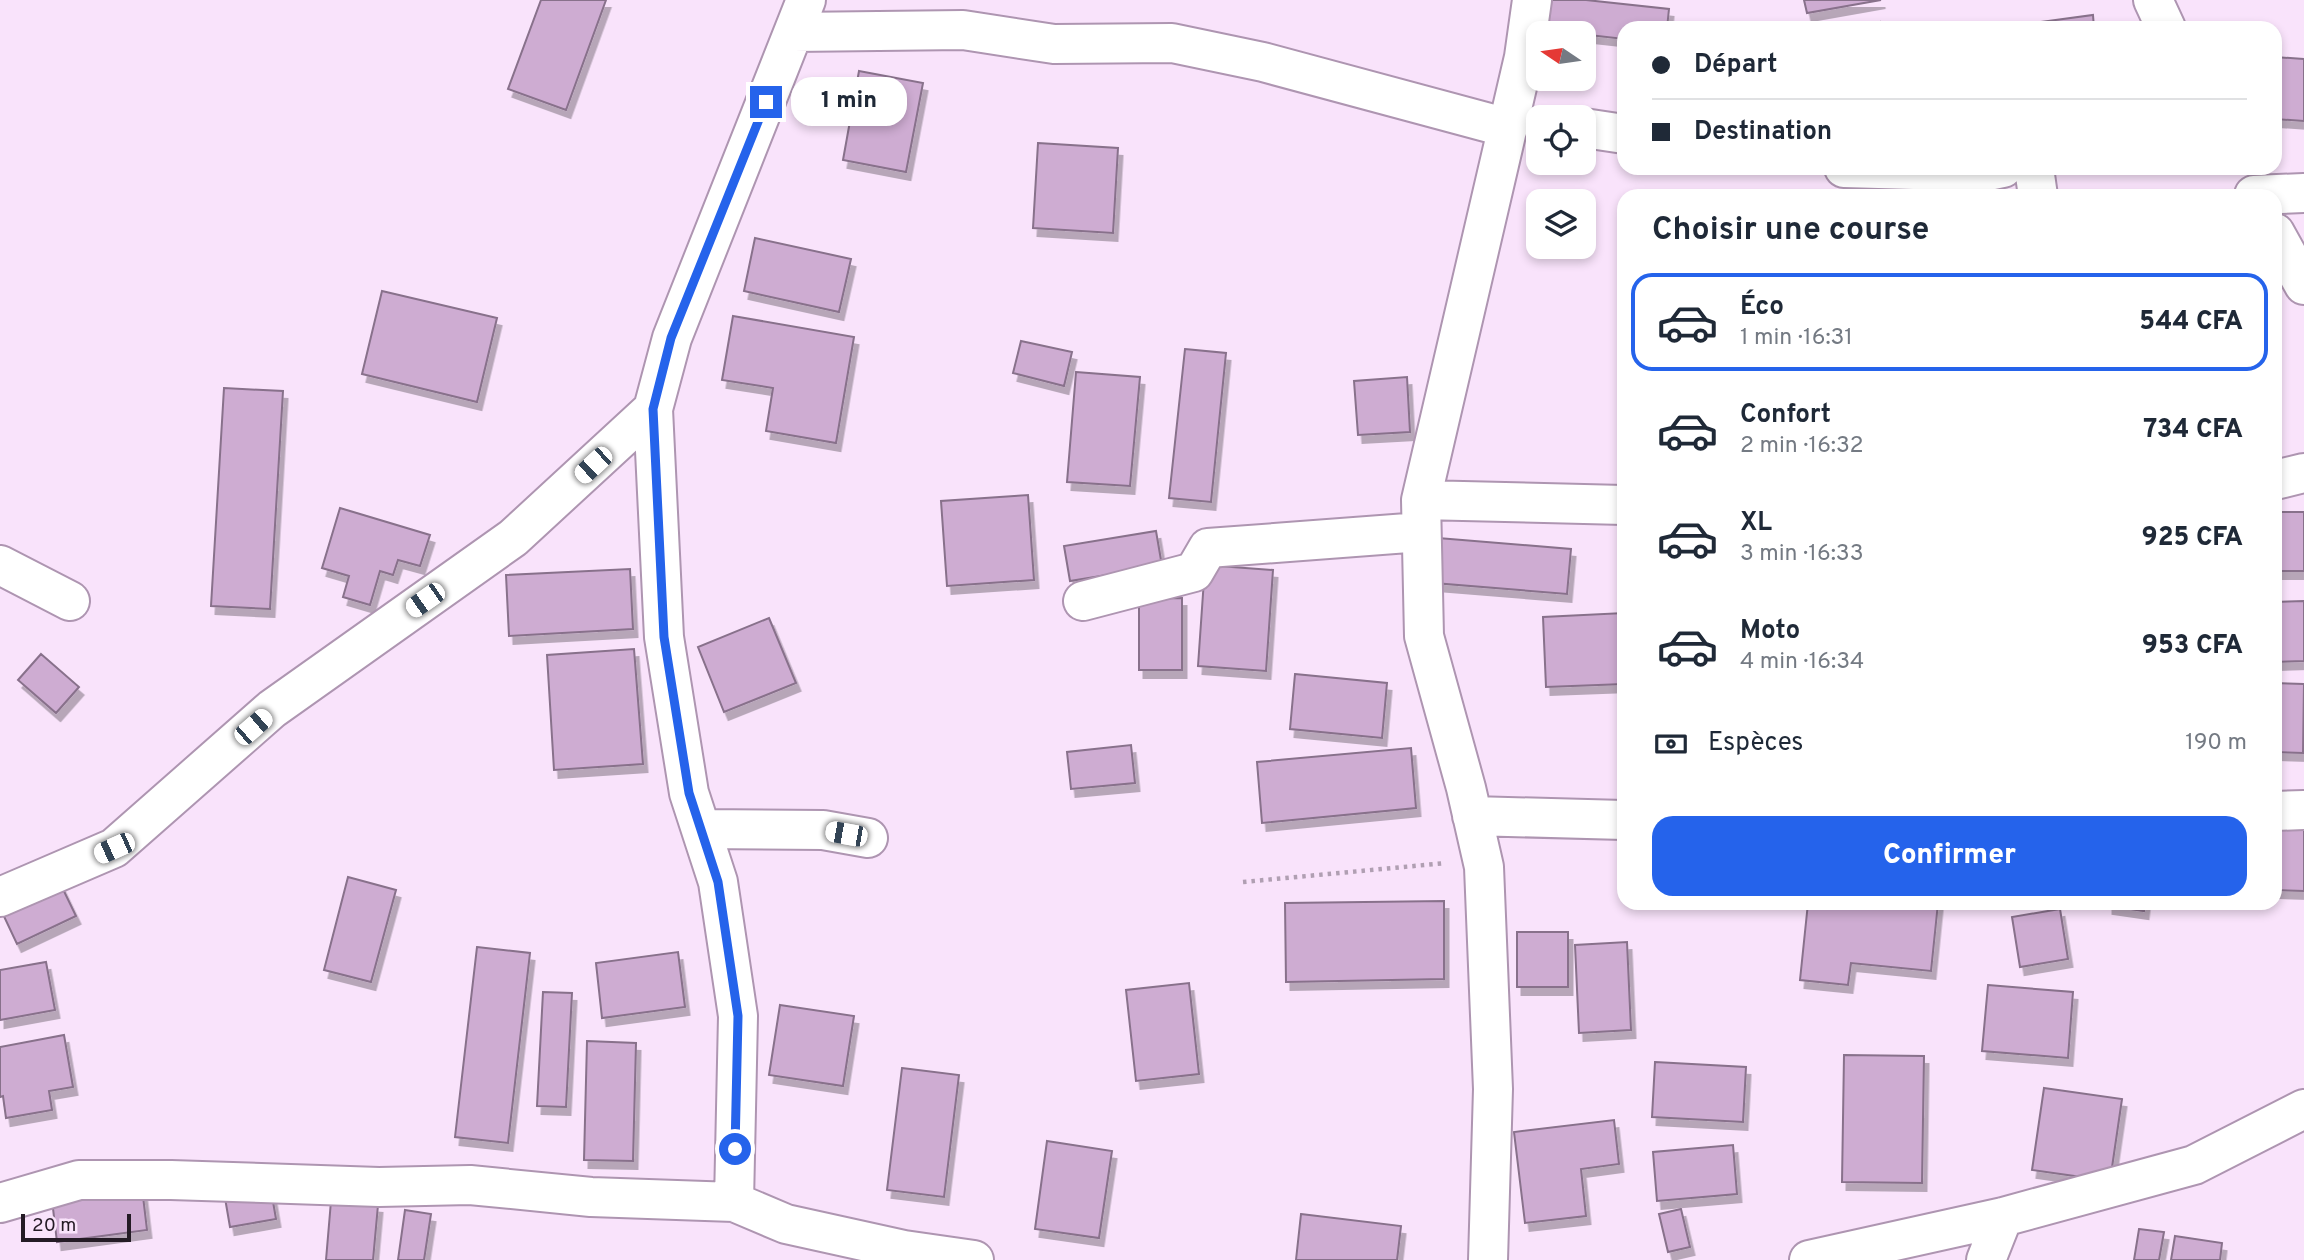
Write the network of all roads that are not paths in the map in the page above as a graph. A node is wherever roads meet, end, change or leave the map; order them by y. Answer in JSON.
{"nodes":[{"id":1,"x":1532,"y":0,"type":"edge"},
{"id":2,"x":2153,"y":0,"type":"edge"},
{"id":3,"x":800,"y":16,"type":"edge"},
{"id":4,"x":2163,"y":21,"type":"edge"},
{"id":5,"x":1519,"y":122,"type":"edge"},
{"id":6,"x":1596,"y":130,"type":"edge"},
{"id":7,"x":1617,"y":133,"type":"edge"},
{"id":8,"x":2249,"y":186,"type":"edge"},
{"id":9,"x":2273,"y":189,"type":"edge"},
{"id":10,"x":2282,"y":190,"type":"edge"},
{"id":11,"x":2304,"y":193,"type":"edge"},
{"id":12,"x":2282,"y":246,"type":"edge"},
{"id":13,"x":2304,"y":285,"type":"edge"},
{"id":14,"x":653,"y":409,"type":"junction"},
{"id":15,"x":2304,"y":473,"type":"edge"},
{"id":16,"x":2282,"y":478,"type":"edge"},
{"id":17,"x":1617,"y":505,"type":"edge"},
{"id":18,"x":1421,"y":516,"type":"junction"},
{"id":19,"x":0,"y":565,"type":"edge"},
{"id":20,"x":70,"y":601,"type":"dead end"},
{"id":21,"x":1083,"y":601,"type":"dead end"},
{"id":22,"x":2304,"y":810,"type":"edge"},
{"id":23,"x":2282,"y":811,"type":"edge"},
{"id":24,"x":1472,"y":816,"type":"junction"},
{"id":25,"x":1617,"y":820,"type":"edge"},
{"id":26,"x":701,"y":829,"type":"junction"},
{"id":27,"x":868,"y":838,"type":"dead end"},
{"id":28,"x":0,"y":897,"type":"edge"},
{"id":29,"x":2304,"y":1110,"type":"edge"},
{"id":30,"x":734,"y":1202,"type":"junction"},
{"id":31,"x":0,"y":1203,"type":"edge"},
{"id":32,"x":2003,"y":1217,"type":"junction"},
{"id":33,"x":974,"y":1260,"type":"edge"},
{"id":34,"x":1488,"y":1260,"type":"edge"},
{"id":35,"x":1809,"y":1260,"type":"edge"},
{"id":36,"x":1986,"y":1260,"type":"edge"}],
"edges":[{"from":1,"to":5,"type":"street"},
{"from":2,"to":4,"type":"street"},
{"from":3,"to":5,"type":"street"},
{"from":3,"to":14,"type":"street"},
{"from":5,"to":18,"type":"street"},
{"from":6,"to":7,"type":"street"},
{"from":8,"to":9,"type":"street"},
{"from":10,"to":11,"type":"street"},
{"from":12,"to":13,"type":"street"},
{"from":14,"to":26,"type":"street"},
{"from":14,"to":28,"type":"street"},
{"from":15,"to":16,"type":"street"},
{"from":17,"to":18,"type":"street"},
{"from":18,"to":21,"type":"street"},
{"from":18,"to":24,"type":"street"},
{"from":19,"to":20,"type":"street"},
{"from":22,"to":23,"type":"street"},
{"from":24,"to":25,"type":"street"},
{"from":24,"to":34,"type":"street"},
{"from":26,"to":27,"type":"street"},
{"from":26,"to":30,"type":"street"},
{"from":29,"to":32,"type":"street"},
{"from":30,"to":31,"type":"street"},
{"from":30,"to":33,"type":"street"},
{"from":32,"to":35,"type":"street"},
{"from":32,"to":36,"type":"street"}]}
